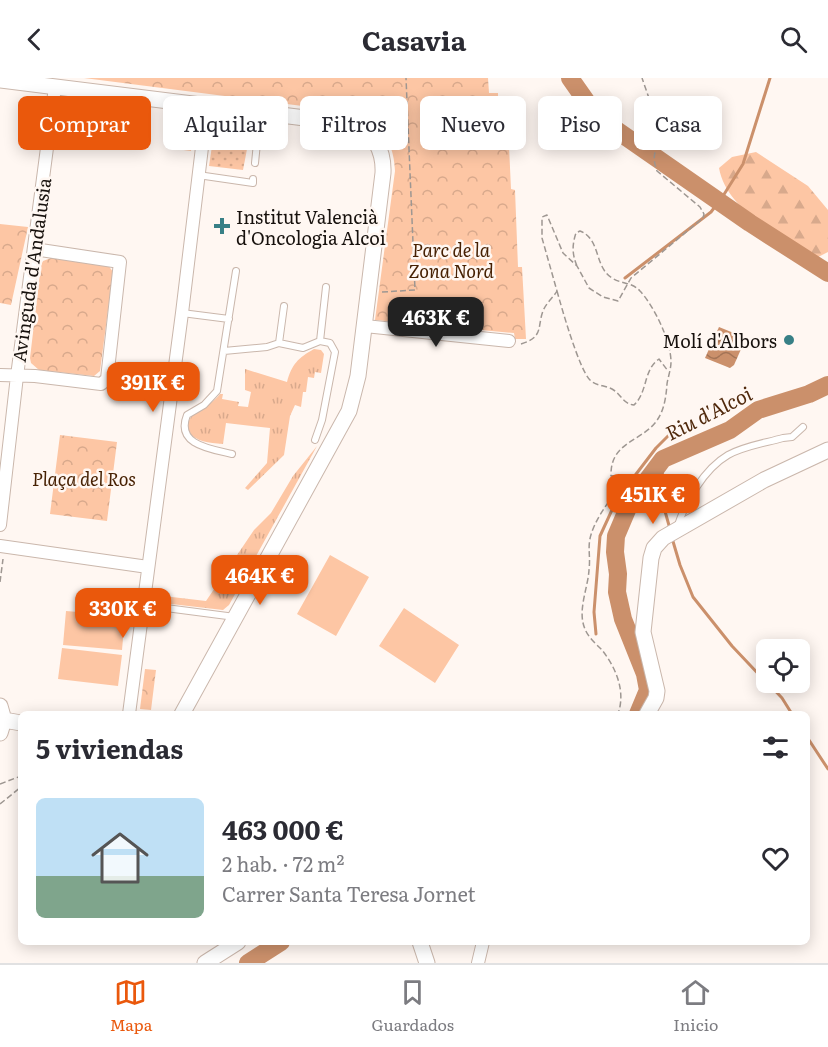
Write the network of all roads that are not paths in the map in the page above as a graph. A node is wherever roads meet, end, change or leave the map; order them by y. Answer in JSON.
{"nodes":[{"id":1,"x":0,"y":80,"type":"edge"},
{"id":2,"x":55,"y":87,"type":"junction"},
{"id":3,"x":163,"y":100,"type":"edge"},
{"id":4,"x":288,"y":116,"type":"edge"},
{"id":5,"x":201,"y":150,"type":"edge"},
{"id":6,"x":257,"y":150,"type":"edge"},
{"id":7,"x":255,"y":164,"type":"dead end"},
{"id":8,"x":198,"y":175,"type":"junction"},
{"id":9,"x":253,"y":179,"type":"dead end"},
{"id":10,"x":34,"y":249,"type":"junction"},
{"id":11,"x":236,"y":272,"type":"dead end"},
{"id":12,"x":326,"y":287,"type":"dead end"},
{"id":13,"x":284,"y":306,"type":"dead end"},
{"id":14,"x":182,"y":313,"type":"junction"},
{"id":15,"x":229,"y":319,"type":"junction"},
{"id":16,"x":365,"y":326,"type":"junction"},
{"id":17,"x":320,"y":341,"type":"junction"},
{"id":18,"x":509,"y":341,"type":"road end"},
{"id":19,"x":279,"y":343,"type":"junction"},
{"id":20,"x":224,"y":351,"type":"junction"},
{"id":21,"x":0,"y":375,"type":"edge"},
{"id":22,"x":17,"y":376,"type":"junction"},
{"id":23,"x":803,"y":427,"type":"dead end"},
{"id":24,"x":315,"y":440,"type":"dead end"},
{"id":25,"x":828,"y":450,"type":"edge"},
{"id":26,"x":231,"y":454,"type":"dead end"},
{"id":27,"x":0,"y":525,"type":"edge"},
{"id":28,"x":676,"y":531,"type":"junction"},
{"id":29,"x":0,"y":546,"type":"edge"},
{"id":30,"x":148,"y":567,"type":"junction"},
{"id":31,"x":142,"y":605,"type":"junction"},
{"id":32,"x":236,"y":617,"type":"junction"},
{"id":33,"x":129,"y":711,"type":"edge"},
{"id":34,"x":184,"y":711,"type":"edge"},
{"id":35,"x":649,"y":711,"type":"edge"},
{"id":36,"x":1,"y":720,"type":"edge"},
{"id":37,"x":18,"y":723,"type":"edge"},
{"id":38,"x":233,"y":945,"type":"edge"},
{"id":39,"x":421,"y":945,"type":"edge"},
{"id":40,"x":482,"y":945,"type":"edge"},
{"id":41,"x":205,"y":963,"type":"edge"},
{"id":42,"x":427,"y":963,"type":"edge"},
{"id":43,"x":478,"y":963,"type":"edge"}],
"edges":[{"from":1,"to":2,"type":"street"},
{"from":2,"to":3,"type":"street"},
{"from":2,"to":10,"type":"street","name":"Avinguda d'Andalusia"},
{"from":4,"to":16,"type":"street"},
{"from":5,"to":8,"type":"street"},
{"from":6,"to":7,"type":"lane"},
{"from":8,"to":9,"type":"lane"},
{"from":8,"to":14,"type":"street"},
{"from":10,"to":22,"type":"street","name":"Avinguda d'Andalusia"},
{"from":10,"to":22,"type":"street"},
{"from":11,"to":15,"type":"lane"},
{"from":12,"to":17,"type":"lane"},
{"from":13,"to":19,"type":"lane"},
{"from":14,"to":15,"type":"lane"},
{"from":14,"to":30,"type":"street"},
{"from":15,"to":20,"type":"lane"},
{"from":16,"to":18,"type":"street"},
{"from":16,"to":32,"type":"street"},
{"from":17,"to":19,"type":"lane"},
{"from":17,"to":24,"type":"lane"},
{"from":19,"to":20,"type":"lane"},
{"from":20,"to":26,"type":"lane"},
{"from":21,"to":22,"type":"street"},
{"from":22,"to":27,"type":"street","name":"Avinguda d'Andalusia"},
{"from":23,"to":28,"type":"lane"},
{"from":25,"to":28,"type":"street"},
{"from":28,"to":35,"type":"street"},
{"from":29,"to":30,"type":"street"},
{"from":30,"to":31,"type":"street"},
{"from":31,"to":32,"type":"lane"},
{"from":31,"to":33,"type":"street"},
{"from":32,"to":34,"type":"street"},
{"from":36,"to":37,"type":"street"},
{"from":38,"to":41,"type":"street"},
{"from":39,"to":42,"type":"street"},
{"from":40,"to":43,"type":"street"}]}
